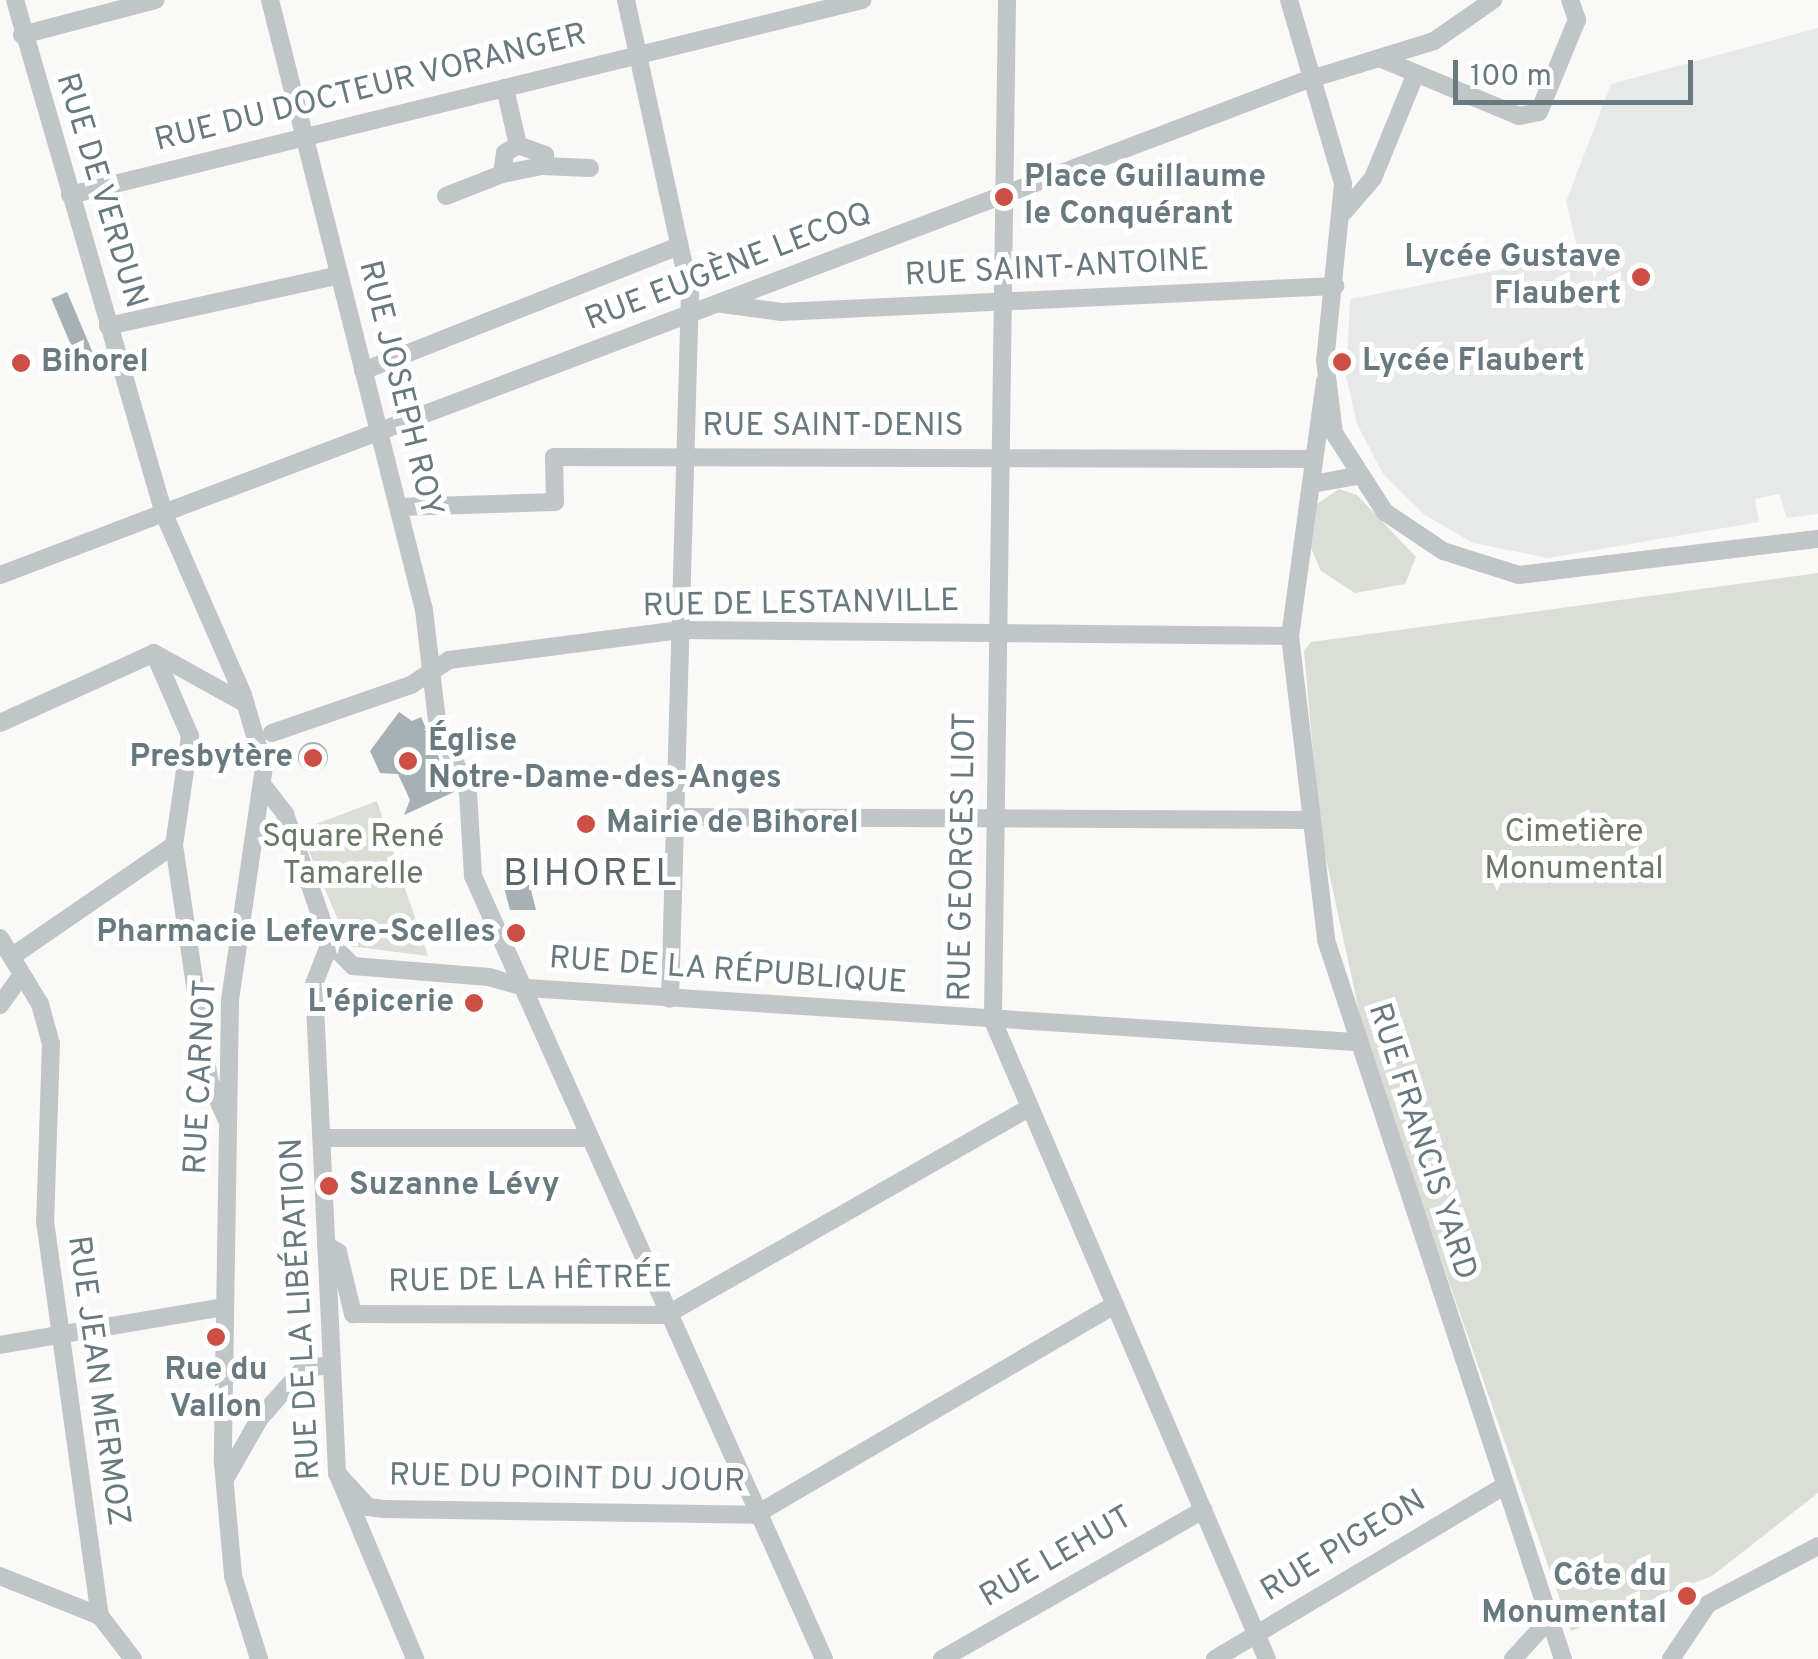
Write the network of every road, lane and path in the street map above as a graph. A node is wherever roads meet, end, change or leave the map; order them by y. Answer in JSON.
{"nodes":[{"id":1,"x":15,"y":0,"type":"edge"},
{"id":2,"x":155,"y":0,"type":"edge"},
{"id":3,"x":270,"y":0,"type":"edge"},
{"id":4,"x":626,"y":0,"type":"edge"},
{"id":5,"x":862,"y":0,"type":"edge"},
{"id":6,"x":1007,"y":0,"type":"edge"},
{"id":7,"x":1290,"y":0,"type":"edge"},
{"id":8,"x":1493,"y":0,"type":"edge"},
{"id":9,"x":1570,"y":0,"type":"edge"},
{"id":10,"x":22,"y":35,"type":"junction"},
{"id":11,"x":638,"y":53,"type":"junction"},
{"id":12,"x":1384,"y":60,"type":"junction"},
{"id":13,"x":1416,"y":73,"type":"junction"},
{"id":14,"x":1315,"y":80,"type":"junction"},
{"id":15,"x":505,"y":88,"type":"junction"},
{"id":16,"x":304,"y":136,"type":"junction"},
{"id":17,"x":518,"y":145,"type":"junction"},
{"id":18,"x":542,"y":166,"type":"junction"},
{"id":19,"x":590,"y":168,"type":"dead end"},
{"id":20,"x":502,"y":174,"type":"junction"},
{"id":21,"x":1004,"y":194,"type":"junction"},
{"id":22,"x":70,"y":195,"type":"junction"},
{"id":23,"x":446,"y":196,"type":"dead end"},
{"id":24,"x":1344,"y":212,"type":"junction"},
{"id":25,"x":679,"y":246,"type":"junction"},
{"id":26,"x":339,"y":275,"type":"junction"},
{"id":27,"x":771,"y":284,"type":"junction"},
{"id":28,"x":1335,"y":286,"type":"junction"},
{"id":29,"x":1003,"y":301,"type":"junction"},
{"id":30,"x":722,"y":304,"type":"junction"},
{"id":31,"x":782,"y":312,"type":"junction"},
{"id":32,"x":687,"y":318,"type":"junction"},
{"id":33,"x":108,"y":326,"type":"junction"},
{"id":34,"x":363,"y":370,"type":"junction"},
{"id":35,"x":1325,"y":380,"type":"junction"},
{"id":36,"x":379,"y":433,"type":"junction"},
{"id":37,"x":1336,"y":436,"type":"junction"},
{"id":38,"x":1313,"y":455,"type":"junction"},
{"id":39,"x":684,"y":456,"type":"junction"},
{"id":40,"x":999,"y":458,"type":"junction"},
{"id":41,"x":1357,"y":476,"type":"junction"},
{"id":42,"x":1312,"y":484,"type":"junction"},
{"id":43,"x":399,"y":507,"type":"junction"},
{"id":44,"x":164,"y":514,"type":"junction"},
{"id":45,"x":1818,"y":539,"type":"edge"},
{"id":46,"x":0,"y":574,"type":"edge"},
{"id":47,"x":680,"y":630,"type":"junction"},
{"id":48,"x":1290,"y":632,"type":"junction"},
{"id":49,"x":997,"y":634,"type":"junction"},
{"id":50,"x":154,"y":653,"type":"junction"},
{"id":51,"x":436,"y":674,"type":"junction"},
{"id":52,"x":246,"y":704,"type":"junction"},
{"id":53,"x":0,"y":722,"type":"edge"},
{"id":54,"x":272,"y":733,"type":"dead end"},
{"id":55,"x":265,"y":788,"type":"junction"},
{"id":56,"x":675,"y":816,"type":"junction"},
{"id":57,"x":994,"y":820,"type":"junction"},
{"id":58,"x":1306,"y":820,"type":"junction"},
{"id":59,"x":174,"y":845,"type":"junction"},
{"id":60,"x":0,"y":938,"type":"edge"},
{"id":61,"x":330,"y":943,"type":"junction"},
{"id":62,"x":14,"y":955,"type":"junction"},
{"id":63,"x":22,"y":975,"type":"junction"},
{"id":64,"x":518,"y":988,"type":"junction"},
{"id":65,"x":670,"y":999,"type":"junction"},
{"id":66,"x":0,"y":1005,"type":"edge"},
{"id":67,"x":993,"y":1021,"type":"junction"},
{"id":68,"x":1354,"y":1042,"type":"junction"},
{"id":69,"x":1030,"y":1107,"type":"junction"},
{"id":70,"x":228,"y":1122,"type":"junction"},
{"id":71,"x":322,"y":1138,"type":"junction"},
{"id":72,"x":584,"y":1138,"type":"junction"},
{"id":73,"x":326,"y":1245,"type":"junction"},
{"id":74,"x":1115,"y":1305,"type":"junction"},
{"id":75,"x":225,"y":1307,"type":"junction"},
{"id":76,"x":666,"y":1316,"type":"junction"},
{"id":77,"x":60,"y":1332,"type":"junction"},
{"id":78,"x":0,"y":1345,"type":"edge"},
{"id":79,"x":332,"y":1365,"type":"junction"},
{"id":80,"x":337,"y":1473,"type":"junction"},
{"id":81,"x":224,"y":1480,"type":"junction"},
{"id":82,"x":1504,"y":1486,"type":"junction"},
{"id":83,"x":1203,"y":1510,"type":"junction"},
{"id":84,"x":756,"y":1515,"type":"junction"},
{"id":85,"x":1814,"y":1556,"type":"edge"},
{"id":86,"x":0,"y":1576,"type":"edge"},
{"id":87,"x":100,"y":1616,"type":"junction"},
{"id":88,"x":1548,"y":1621,"type":"junction"},
{"id":89,"x":1256,"y":1635,"type":"junction"},
{"id":90,"x":132,"y":1659,"type":"edge"},
{"id":91,"x":258,"y":1659,"type":"edge"},
{"id":92,"x":415,"y":1659,"type":"edge"},
{"id":93,"x":824,"y":1659,"type":"edge"},
{"id":94,"x":942,"y":1659,"type":"edge"},
{"id":95,"x":1215,"y":1659,"type":"edge"},
{"id":96,"x":1267,"y":1659,"type":"edge"},
{"id":97,"x":1512,"y":1659,"type":"edge"},
{"id":98,"x":1563,"y":1659,"type":"edge"},
{"id":99,"x":1672,"y":1659,"type":"edge"}],
"edges":[{"from":1,"to":10,"type":"street","name":"RUE DE VERDUN"},
{"from":2,"to":10,"type":"street"},
{"from":3,"to":16,"type":"street","name":"RUE JOSEPH ROY"},
{"from":4,"to":11,"type":"street"},
{"from":5,"to":11,"type":"street","name":"RUE DU DOCTEUR VORANGER"},
{"from":6,"to":21,"type":"street","name":"RUE GEORGES LIOT"},
{"from":7,"to":14,"type":"street"},
{"from":8,"to":12,"type":"street","name":"RUE EUGÈNE LECOQ"},
{"from":9,"to":13,"type":"street"},
{"from":10,"to":22,"type":"street","name":"RUE DE VERDUN"},
{"from":11,"to":15,"type":"street","name":"RUE DU DOCTEUR VORANGER"},
{"from":11,"to":25,"type":"street"},
{"from":12,"to":13,"type":"street"},
{"from":12,"to":14,"type":"street","name":"RUE EUGÈNE LECOQ"},
{"from":13,"to":24,"type":"street"},
{"from":14,"to":21,"type":"street","name":"RUE EUGÈNE LECOQ"},
{"from":14,"to":24,"type":"street"},
{"from":15,"to":16,"type":"street","name":"RUE DU DOCTEUR VORANGER"},
{"from":15,"to":17,"type":"street"},
{"from":16,"to":22,"type":"street","name":"RUE DU DOCTEUR VORANGER"},
{"from":16,"to":26,"type":"street","name":"RUE JOSEPH ROY"},
{"from":17,"to":18,"type":"street"},
{"from":17,"to":20,"type":"street"},
{"from":18,"to":19,"type":"street"},
{"from":18,"to":20,"type":"street"},
{"from":20,"to":23,"type":"street"},
{"from":21,"to":27,"type":"street","name":"RUE EUGÈNE LECOQ"},
{"from":21,"to":29,"type":"street","name":"RUE GEORGES LIOT"},
{"from":22,"to":33,"type":"street","name":"RUE DE VERDUN"},
{"from":24,"to":28,"type":"street"},
{"from":25,"to":32,"type":"street"},
{"from":25,"to":34,"type":"street"},
{"from":26,"to":33,"type":"street"},
{"from":26,"to":34,"type":"street","name":"RUE JOSEPH ROY"},
{"from":27,"to":30,"type":"street","name":"RUE EUGÈNE LECOQ"},
{"from":27,"to":31,"type":"street"},
{"from":28,"to":29,"type":"street","name":"RUE SAINT-ANTOINE"},
{"from":28,"to":35,"type":"street"},
{"from":29,"to":31,"type":"street","name":"RUE SAINT-ANTOINE"},
{"from":29,"to":40,"type":"street","name":"RUE GEORGES LIOT"},
{"from":30,"to":31,"type":"street","name":"RUE SAINT-ANTOINE"},
{"from":30,"to":32,"type":"street","name":"RUE EUGÈNE LECOQ"},
{"from":32,"to":36,"type":"street","name":"RUE EUGÈNE LECOQ"},
{"from":32,"to":39,"type":"street"},
{"from":33,"to":44,"type":"street","name":"RUE DE VERDUN"},
{"from":34,"to":36,"type":"street","name":"RUE JOSEPH ROY"},
{"from":35,"to":37,"type":"street"},
{"from":35,"to":38,"type":"street","name":"RUE FRANCIS YARD"},
{"from":36,"to":43,"type":"street","name":"RUE JOSEPH ROY"},
{"from":36,"to":44,"type":"street","name":"RUE EUGÈNE LECOQ"},
{"from":37,"to":38,"type":"street"},
{"from":37,"to":41,"type":"street"},
{"from":38,"to":40,"type":"street","name":"RUE SAINT-DENIS"},
{"from":38,"to":42,"type":"street","name":"RUE FRANCIS YARD"},
{"from":39,"to":40,"type":"street","name":"RUE SAINT-DENIS"},
{"from":39,"to":43,"type":"street","name":"RUE SAINT-DENIS"},
{"from":39,"to":47,"type":"street"},
{"from":40,"to":49,"type":"street","name":"RUE GEORGES LIOT"},
{"from":41,"to":42,"type":"street"},
{"from":41,"to":45,"type":"street"},
{"from":42,"to":48,"type":"street","name":"RUE FRANCIS YARD"},
{"from":43,"to":51,"type":"street","name":"RUE JOSEPH ROY"},
{"from":44,"to":46,"type":"street","name":"RUE EUGÈNE LECOQ"},
{"from":44,"to":52,"type":"street","name":"RUE CARNOT"},
{"from":47,"to":49,"type":"street","name":"RUE DE LESTANVILLE"},
{"from":47,"to":51,"type":"street","name":"RUE DE LESTANVILLE"},
{"from":47,"to":56,"type":"street"},
{"from":48,"to":49,"type":"street","name":"RUE DE LESTANVILLE"},
{"from":48,"to":58,"type":"street","name":"RUE FRANCIS YARD"},
{"from":49,"to":57,"type":"street","name":"RUE GEORGES LIOT"},
{"from":50,"to":52,"type":"street"},
{"from":50,"to":53,"type":"street"},
{"from":50,"to":59,"type":"street"},
{"from":51,"to":54,"type":"street","name":"RUE DE LESTANVILLE"},
{"from":51,"to":64,"type":"street","name":"RUE JOSEPH ROY"},
{"from":52,"to":55,"type":"street","name":"RUE CARNOT"},
{"from":55,"to":61,"type":"street"},
{"from":55,"to":70,"type":"street","name":"RUE CARNOT"},
{"from":56,"to":57,"type":"street"},
{"from":56,"to":65,"type":"street"},
{"from":57,"to":58,"type":"street"},
{"from":57,"to":67,"type":"street","name":"RUE GEORGES LIOT"},
{"from":58,"to":68,"type":"street","name":"RUE FRANCIS YARD"},
{"from":59,"to":62,"type":"street"},
{"from":59,"to":70,"type":"street"},
{"from":60,"to":62,"type":"street","name":"RUE JEAN MERMOZ"},
{"from":61,"to":64,"type":"street","name":"RUE DE LA RÉPUBLIQUE"},
{"from":61,"to":71,"type":"street","name":"RUE DE LA LIBÉRATION"},
{"from":62,"to":63,"type":"street","name":"RUE JEAN MERMOZ"},
{"from":63,"to":66,"type":"street"},
{"from":63,"to":77,"type":"street","name":"RUE JEAN MERMOZ"},
{"from":64,"to":65,"type":"street","name":"RUE DE LA RÉPUBLIQUE"},
{"from":64,"to":72,"type":"street"},
{"from":65,"to":67,"type":"street","name":"RUE DE LA RÉPUBLIQUE"},
{"from":67,"to":68,"type":"street","name":"RUE DE LA RÉPUBLIQUE"},
{"from":67,"to":69,"type":"street","name":"RUE GEORGES LIOT"},
{"from":68,"to":82,"type":"street","name":"RUE FRANCIS YARD"},
{"from":69,"to":74,"type":"street","name":"RUE GEORGES LIOT"},
{"from":69,"to":76,"type":"street","name":"RUE DE LA HÊTRÉE"},
{"from":70,"to":75,"type":"street","name":"RUE CARNOT"},
{"from":71,"to":72,"type":"street"},
{"from":71,"to":73,"type":"street","name":"RUE DE LA LIBÉRATION"},
{"from":72,"to":76,"type":"street"},
{"from":73,"to":76,"type":"street","name":"RUE DE LA HÊTRÉE"},
{"from":73,"to":79,"type":"street","name":"RUE DE LA LIBÉRATION"},
{"from":74,"to":83,"type":"street","name":"RUE GEORGES LIOT"},
{"from":74,"to":84,"type":"street","name":"RUE DU POINT DU JOUR"},
{"from":75,"to":77,"type":"street"},
{"from":75,"to":81,"type":"street","name":"RUE CARNOT"},
{"from":76,"to":84,"type":"street"},
{"from":77,"to":78,"type":"street"},
{"from":77,"to":87,"type":"street","name":"RUE JEAN MERMOZ"},
{"from":79,"to":80,"type":"street","name":"RUE DE LA LIBÉRATION"},
{"from":79,"to":81,"type":"street"},
{"from":80,"to":84,"type":"street","name":"RUE DU POINT DU JOUR"},
{"from":80,"to":92,"type":"street","name":"RUE DE LA LIBÉRATION"},
{"from":81,"to":91,"type":"street","name":"RUE CARNOT"},
{"from":82,"to":88,"type":"street","name":"RUE FRANCIS YARD"},
{"from":82,"to":89,"type":"street","name":"RUE PIGEON"},
{"from":83,"to":89,"type":"street","name":"RUE GEORGES LIOT"},
{"from":83,"to":94,"type":"street","name":"RUE LEHUT"},
{"from":84,"to":93,"type":"street"},
{"from":85,"to":99,"type":"street"},
{"from":86,"to":87,"type":"street"},
{"from":87,"to":90,"type":"street"},
{"from":88,"to":97,"type":"street"},
{"from":88,"to":98,"type":"street","name":"RUE FRANCIS YARD"},
{"from":89,"to":95,"type":"street","name":"RUE PIGEON"},
{"from":89,"to":96,"type":"street","name":"RUE GEORGES LIOT"}]}
